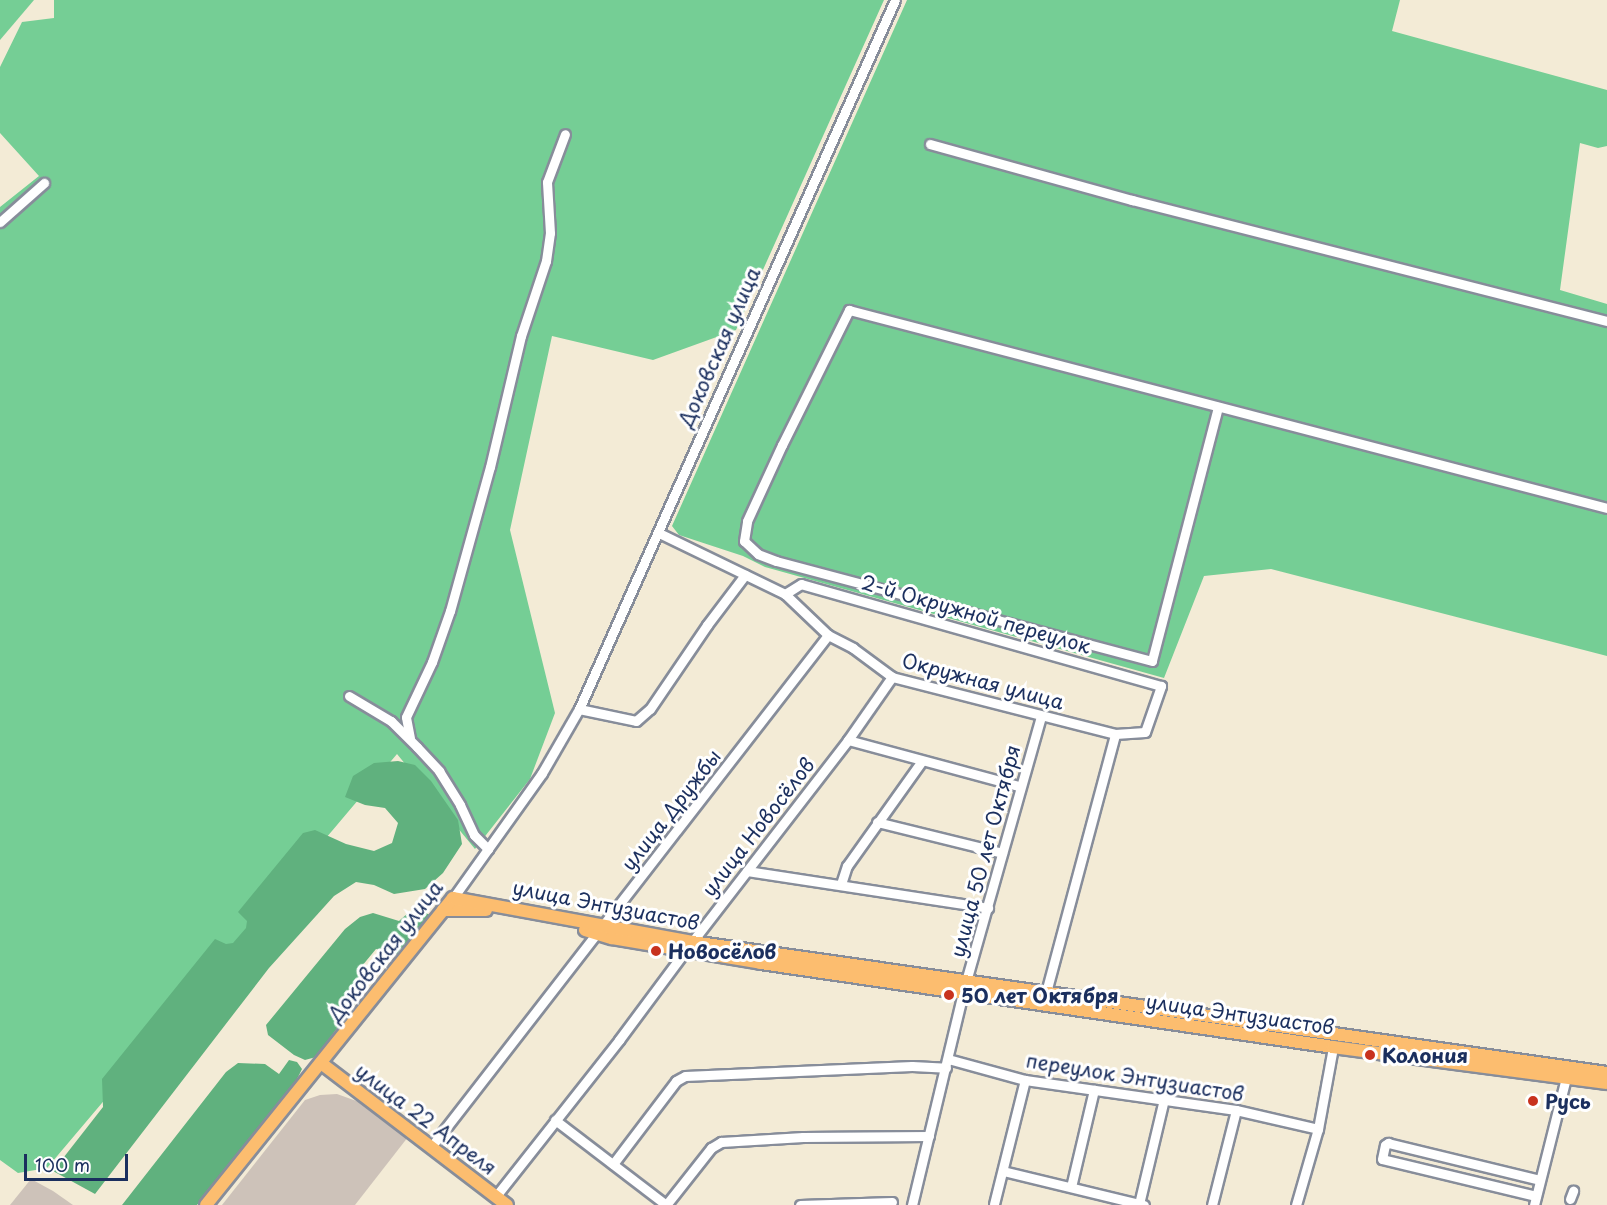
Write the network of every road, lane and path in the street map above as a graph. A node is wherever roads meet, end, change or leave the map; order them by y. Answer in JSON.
{"nodes":[{"id":1,"x":895,"y":0,"type":"edge"},
{"id":2,"x":565,"y":134,"type":"dead end"},
{"id":3,"x":930,"y":144,"type":"dead end"},
{"id":4,"x":44,"y":183,"type":"dead end"},
{"id":5,"x":0,"y":222,"type":"edge"},
{"id":6,"x":1607,"y":321,"type":"edge"},
{"id":7,"x":1218,"y":407,"type":"junction"},
{"id":8,"x":1607,"y":508,"type":"edge"},
{"id":9,"x":658,"y":533,"type":"junction"},
{"id":10,"x":745,"y":575,"type":"junction"},
{"id":11,"x":785,"y":594,"type":"junction"},
{"id":12,"x":828,"y":635,"type":"junction"},
{"id":13,"x":892,"y":677,"type":"junction"},
{"id":14,"x":1161,"y":686,"type":"joint"},
{"id":15,"x":350,"y":696,"type":"dead end"},
{"id":16,"x":579,"y":709,"type":"junction"},
{"id":17,"x":1041,"y":716,"type":"junction"},
{"id":18,"x":1115,"y":734,"type":"junction"},
{"id":19,"x":410,"y":738,"type":"junction"},
{"id":20,"x":848,"y":740,"type":"junction"},
{"id":21,"x":922,"y":761,"type":"junction"},
{"id":22,"x":1020,"y":786,"type":"junction"},
{"id":23,"x":877,"y":822,"type":"junction"},
{"id":24,"x":488,"y":849,"type":"junction"},
{"id":25,"x":1002,"y":853,"type":"junction"},
{"id":26,"x":747,"y":871,"type":"junction"},
{"id":27,"x":841,"y":884,"type":"junction"},
{"id":28,"x":453,"y":898,"type":"junction"},
{"id":29,"x":988,"y":908,"type":"junction"},
{"id":30,"x":443,"y":910,"type":"junction"},
{"id":31,"x":602,"y":929,"type":"junction"},
{"id":32,"x":688,"y":946,"type":"junction"},
{"id":33,"x":965,"y":987,"type":"junction"},
{"id":34,"x":1044,"y":999,"type":"junction"},
{"id":35,"x":1333,"y":1047,"type":"junction"},
{"id":36,"x":321,"y":1063,"type":"junction"},
{"id":37,"x":947,"y":1063,"type":"junction"},
{"id":38,"x":1567,"y":1073,"type":"junction"},
{"id":39,"x":1607,"y":1073,"type":"edge"},
{"id":40,"x":1025,"y":1080,"type":"junction"},
{"id":41,"x":1607,"y":1083,"type":"edge"},
{"id":42,"x":1094,"y":1090,"type":"junction"},
{"id":43,"x":1164,"y":1099,"type":"junction"},
{"id":44,"x":1236,"y":1110,"type":"junction"},
{"id":45,"x":555,"y":1120,"type":"junction"},
{"id":46,"x":1318,"y":1129,"type":"junction"},
{"id":47,"x":929,"y":1136,"type":"junction"},
{"id":48,"x":431,"y":1147,"type":"junction"},
{"id":49,"x":613,"y":1164,"type":"junction"},
{"id":50,"x":1003,"y":1171,"type":"junction"},
{"id":51,"x":1540,"y":1180,"type":"junction"},
{"id":52,"x":1071,"y":1187,"type":"junction"},
{"id":53,"x":496,"y":1196,"type":"junction"},
{"id":54,"x":1535,"y":1201,"type":"edge"},
{"id":55,"x":892,"y":1202,"type":"dead end"},
{"id":56,"x":994,"y":1204,"type":"edge"},
{"id":57,"x":1141,"y":1204,"type":"edge"},
{"id":58,"x":206,"y":1205,"type":"edge"},
{"id":59,"x":507,"y":1205,"type":"edge"},
{"id":60,"x":666,"y":1205,"type":"edge"},
{"id":61,"x":800,"y":1205,"type":"edge"},
{"id":62,"x":912,"y":1205,"type":"edge"},
{"id":63,"x":1212,"y":1205,"type":"edge"},
{"id":64,"x":1296,"y":1205,"type":"edge"}],
"edges":[{"from":1,"to":9,"type":"street","name":"Доковская улица"},
{"from":2,"to":19,"type":"street"},
{"from":3,"to":6,"type":"street"},
{"from":4,"to":5,"type":"street"},
{"from":7,"to":7,"type":"street"},
{"from":7,"to":8,"type":"street"},
{"from":9,"to":10,"type":"street","name":"Окружная улица"},
{"from":9,"to":16,"type":"street","name":"Доковская улица"},
{"from":10,"to":11,"type":"street","name":"Окружная улица"},
{"from":10,"to":16,"type":"street"},
{"from":11,"to":12,"type":"street","name":"Окружная улица"},
{"from":11,"to":14,"type":"street","name":"2-й Окружной переулок"},
{"from":12,"to":13,"type":"street","name":"Окружная улица"},
{"from":12,"to":31,"type":"street","name":"улица Дружбы"},
{"from":13,"to":17,"type":"street","name":"Окружная улица"},
{"from":13,"to":20,"type":"street","name":"улица Новосёлов"},
{"from":14,"to":18,"type":"street","name":"Окружная улица"},
{"from":15,"to":19,"type":"street"},
{"from":16,"to":24,"type":"street","name":"Доковская улица"},
{"from":17,"to":18,"type":"street","name":"Окружная улица"},
{"from":17,"to":22,"type":"street","name":"улица 50 лет Октября"},
{"from":18,"to":34,"type":"street"},
{"from":19,"to":24,"type":"street"},
{"from":20,"to":21,"type":"street"},
{"from":20,"to":26,"type":"street","name":"улица Новосёлов"},
{"from":21,"to":22,"type":"street"},
{"from":21,"to":23,"type":"street"},
{"from":22,"to":25,"type":"street","name":"улица 50 лет Октября"},
{"from":23,"to":25,"type":"street"},
{"from":23,"to":27,"type":"street"},
{"from":24,"to":28,"type":"street","name":"Доковская улица"},
{"from":25,"to":29,"type":"street","name":"улица 50 лет Октября"},
{"from":26,"to":27,"type":"street"},
{"from":26,"to":32,"type":"street","name":"улица Новосёлов"},
{"from":27,"to":29,"type":"street"},
{"from":28,"to":30,"type":"main road","name":"Доковская улица"},
{"from":28,"to":31,"type":"main road","name":"улица Энтузиастов"},
{"from":29,"to":33,"type":"street","name":"улица 50 лет Октября"},
{"from":30,"to":31,"type":"main road","name":"улица Энтузиастов"},
{"from":30,"to":36,"type":"main road","name":"Доковская улица"},
{"from":31,"to":32,"type":"main road","name":"улица Энтузиастов"},
{"from":31,"to":48,"type":"street","name":"улица Дружбы"},
{"from":32,"to":33,"type":"main road","name":"улица Энтузиастов"},
{"from":32,"to":45,"type":"street","name":"улица Новосёлов"},
{"from":33,"to":34,"type":"main road","name":"улица Энтузиастов"},
{"from":33,"to":37,"type":"street","name":"улица 50 лет Октября"},
{"from":34,"to":35,"type":"main road","name":"улица Энтузиастов"},
{"from":34,"to":38,"type":"main road","name":"улица Энтузиастов"},
{"from":35,"to":38,"type":"main road","name":"улица Энтузиастов"},
{"from":35,"to":46,"type":"street"},
{"from":36,"to":48,"type":"main road","name":"улица 22 Апреля"},
{"from":36,"to":58,"type":"main road","name":"Доковская улица"},
{"from":37,"to":40,"type":"street","name":"переулок Энтузиастов"},
{"from":37,"to":47,"type":"street","name":"улица 50 лет Октября"},
{"from":37,"to":49,"type":"street","name":"переулок Энтузиастов"},
{"from":38,"to":39,"type":"main road","name":"улица Энтузиастов"},
{"from":38,"to":41,"type":"main road","name":"улица Энтузиастов"},
{"from":38,"to":51,"type":"street"},
{"from":40,"to":42,"type":"street","name":"переулок Энтузиастов"},
{"from":40,"to":50,"type":"street"},
{"from":42,"to":43,"type":"street","name":"переулок Энтузиастов"},
{"from":42,"to":52,"type":"street"},
{"from":43,"to":44,"type":"street","name":"переулок Энтузиастов"},
{"from":43,"to":57,"type":"street"},
{"from":44,"to":46,"type":"street","name":"переулок Энтузиастов"},
{"from":44,"to":63,"type":"street"},
{"from":45,"to":49,"type":"street"},
{"from":45,"to":53,"type":"street","name":"улица Новосёлов"},
{"from":46,"to":64,"type":"street"},
{"from":47,"to":60,"type":"street"},
{"from":47,"to":62,"type":"street","name":"улица 50 лет Октября"},
{"from":48,"to":53,"type":"main road","name":"улица 22 Апреля"},
{"from":49,"to":60,"type":"street"},
{"from":50,"to":52,"type":"street"},
{"from":50,"to":56,"type":"street"},
{"from":51,"to":54,"type":"street"},
{"from":51,"to":54,"type":"street"},
{"from":52,"to":57,"type":"street"},
{"from":53,"to":59,"type":"main road","name":"улица 22 Апреля"},
{"from":55,"to":61,"type":"street"}]}
